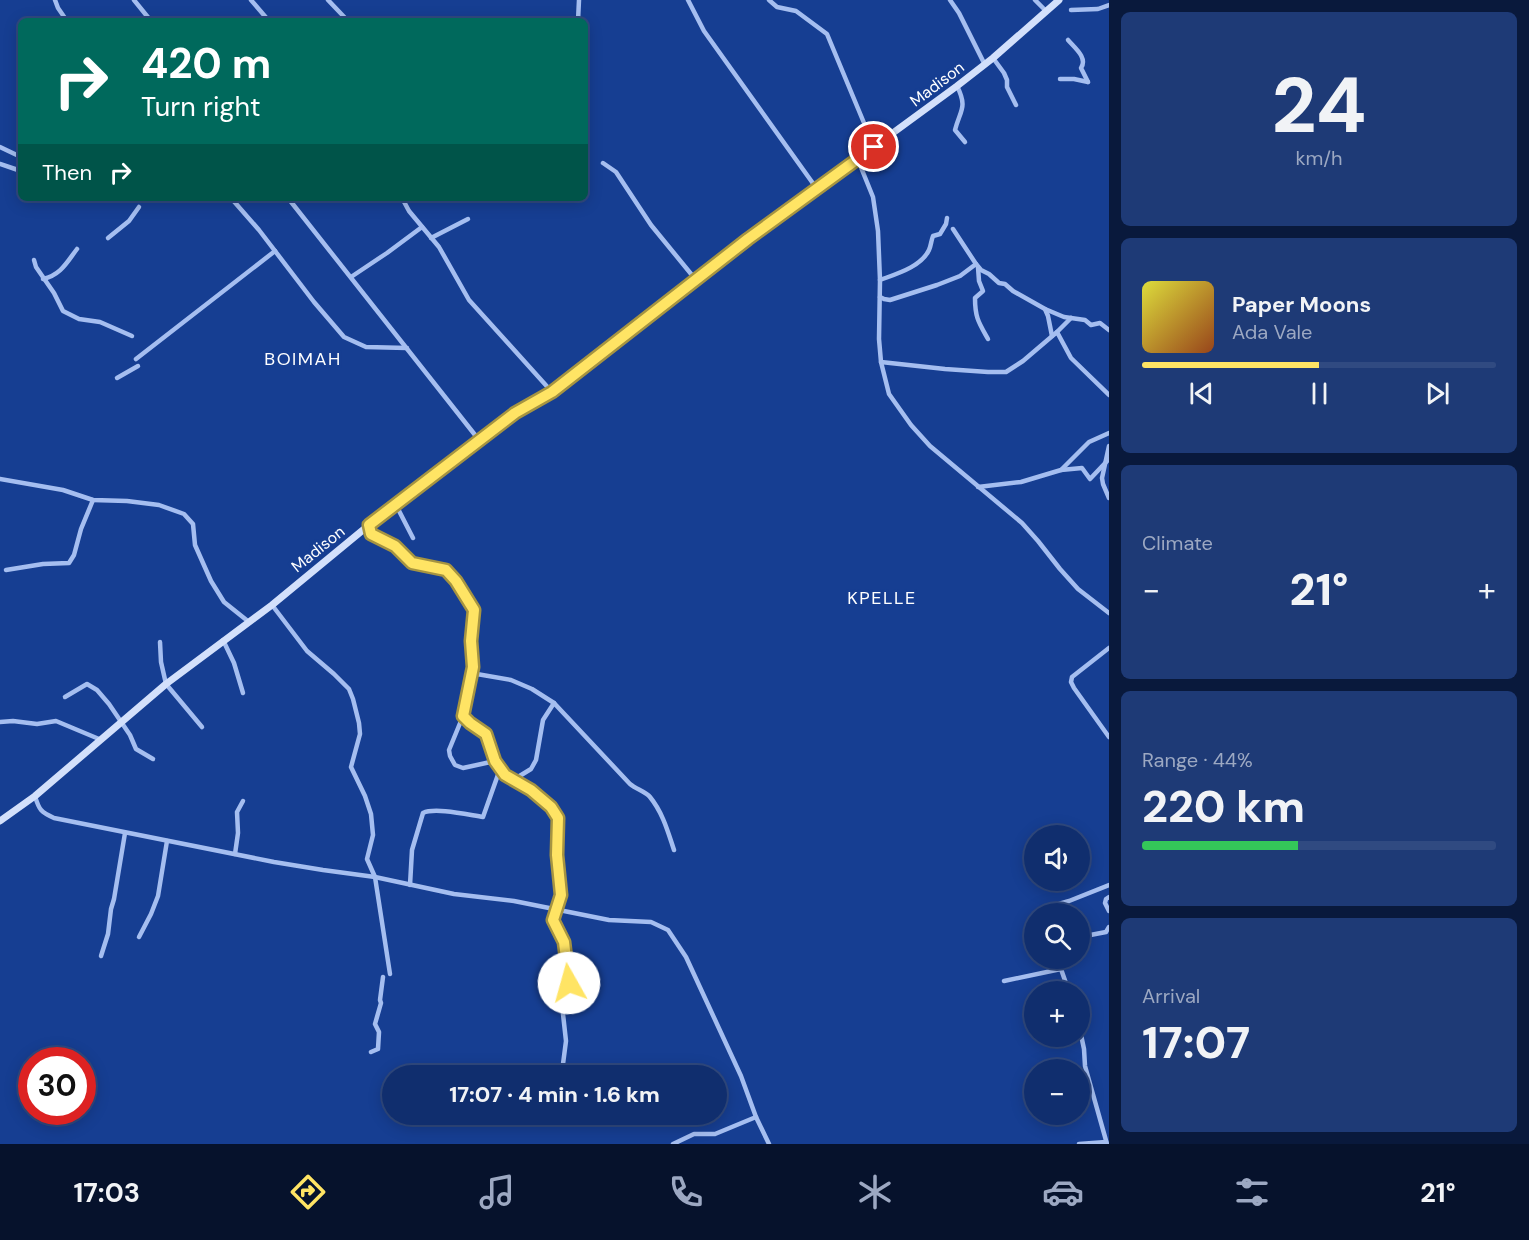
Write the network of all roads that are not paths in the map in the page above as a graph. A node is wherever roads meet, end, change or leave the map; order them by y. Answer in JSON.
{"nodes":[{"id":1,"x":55,"y":0,"type":"edge"},
{"id":2,"x":134,"y":0,"type":"edge"},
{"id":3,"x":251,"y":0,"type":"edge"},
{"id":4,"x":328,"y":0,"type":"edge"},
{"id":5,"x":579,"y":0,"type":"edge"},
{"id":6,"x":688,"y":0,"type":"edge"},
{"id":7,"x":769,"y":0,"type":"edge"},
{"id":8,"x":950,"y":0,"type":"edge"},
{"id":9,"x":1035,"y":0,"type":"edge"},
{"id":10,"x":1058,"y":0,"type":"edge"},
{"id":11,"x":1105,"y":0,"type":"edge"},
{"id":12,"x":1109,"y":4,"type":"edge"},
{"id":13,"x":1071,"y":10,"type":"dead end"},
{"id":14,"x":1046,"y":11,"type":"junction"},
{"id":15,"x":64,"y":18,"type":"edge"},
{"id":16,"x":149,"y":18,"type":"edge"},
{"id":17,"x":266,"y":18,"type":"edge"},
{"id":18,"x":345,"y":18,"type":"edge"},
{"id":19,"x":578,"y":18,"type":"edge"},
{"id":20,"x":1068,"y":40,"type":"dead end"},
{"id":21,"x":993,"y":58,"type":"junction"},
{"id":22,"x":985,"y":64,"type":"junction"},
{"id":23,"x":1060,"y":79,"type":"dead end"},
{"id":24,"x":957,"y":86,"type":"junction"},
{"id":25,"x":1016,"y":105,"type":"dead end"},
{"id":26,"x":965,"y":142,"type":"dead end"},
{"id":27,"x":0,"y":147,"type":"edge"},
{"id":28,"x":874,"y":147,"type":"junction"},
{"id":29,"x":18,"y":156,"type":"edge"},
{"id":30,"x":858,"y":160,"type":"junction"},
{"id":31,"x":603,"y":163,"type":"dead end"},
{"id":32,"x":0,"y":164,"type":"edge"},
{"id":33,"x":18,"y":171,"type":"dead end"},
{"id":34,"x":817,"y":189,"type":"junction"},
{"id":35,"x":233,"y":201,"type":"edge"},
{"id":36,"x":290,"y":201,"type":"edge"},
{"id":37,"x":404,"y":201,"type":"edge"},
{"id":38,"x":139,"y":207,"type":"dead end"},
{"id":39,"x":947,"y":218,"type":"dead end"},
{"id":40,"x":468,"y":219,"type":"dead end"},
{"id":41,"x":422,"y":227,"type":"junction"},
{"id":42,"x":953,"y":229,"type":"dead end"},
{"id":43,"x":431,"y":237,"type":"junction"},
{"id":44,"x":108,"y":238,"type":"dead end"},
{"id":45,"x":77,"y":249,"type":"dead end"},
{"id":46,"x":275,"y":251,"type":"junction"},
{"id":47,"x":34,"y":260,"type":"dead end"},
{"id":48,"x":977,"y":266,"type":"junction"},
{"id":49,"x":351,"y":277,"type":"junction"},
{"id":50,"x":43,"y":279,"type":"junction"},
{"id":51,"x":696,"y":280,"type":"junction"},
{"id":52,"x":880,"y":280,"type":"junction"},
{"id":53,"x":880,"y":297,"type":"junction"},
{"id":54,"x":1044,"y":309,"type":"junction"},
{"id":55,"x":1071,"y":318,"type":"junction"},
{"id":56,"x":1109,"y":330,"type":"edge"},
{"id":57,"x":1055,"y":334,"type":"junction"},
{"id":58,"x":132,"y":336,"type":"dead end"},
{"id":59,"x":988,"y":339,"type":"dead end"},
{"id":60,"x":407,"y":348,"type":"junction"},
{"id":61,"x":136,"y":359,"type":"dead end"},
{"id":62,"x":881,"y":362,"type":"junction"},
{"id":63,"x":138,"y":366,"type":"dead end"},
{"id":64,"x":117,"y":378,"type":"dead end"},
{"id":65,"x":552,"y":392,"type":"junction"},
{"id":66,"x":1109,"y":395,"type":"edge"},
{"id":67,"x":1109,"y":433,"type":"edge"},
{"id":68,"x":479,"y":440,"type":"junction"},
{"id":69,"x":1109,"y":447,"type":"edge"},
{"id":70,"x":1108,"y":460,"type":"edge"},
{"id":71,"x":1061,"y":470,"type":"junction"},
{"id":72,"x":1104,"y":473,"type":"edge"},
{"id":73,"x":0,"y":479,"type":"edge"},
{"id":74,"x":978,"y":487,"type":"junction"},
{"id":75,"x":1109,"y":498,"type":"edge"},
{"id":76,"x":93,"y":500,"type":"junction"},
{"id":77,"x":396,"y":505,"type":"junction"},
{"id":78,"x":369,"y":525,"type":"junction"},
{"id":79,"x":413,"y":538,"type":"dead end"},
{"id":80,"x":6,"y":570,"type":"dead end"},
{"id":81,"x":272,"y":605,"type":"junction"},
{"id":82,"x":1109,"y":613,"type":"edge"},
{"id":83,"x":249,"y":622,"type":"junction"},
{"id":84,"x":223,"y":640,"type":"junction"},
{"id":85,"x":160,"y":642,"type":"dead end"},
{"id":86,"x":1109,"y":648,"type":"edge"},
{"id":87,"x":471,"y":673,"type":"junction"},
{"id":88,"x":166,"y":684,"type":"junction"},
{"id":89,"x":243,"y":693,"type":"dead end"},
{"id":90,"x":65,"y":697,"type":"dead end"},
{"id":91,"x":554,"y":703,"type":"junction"},
{"id":92,"x":463,"y":716,"type":"junction"},
{"id":93,"x":0,"y":722,"type":"edge"},
{"id":94,"x":121,"y":722,"type":"junction"},
{"id":95,"x":202,"y":728,"type":"dead end"},
{"id":96,"x":1109,"y":737,"type":"edge"},
{"id":97,"x":99,"y":739,"type":"junction"},
{"id":98,"x":153,"y":759,"type":"dead end"},
{"id":99,"x":495,"y":761,"type":"junction"},
{"id":100,"x":500,"y":768,"type":"junction"},
{"id":101,"x":513,"y":780,"type":"junction"},
{"id":102,"x":35,"y":796,"type":"junction"},
{"id":103,"x":243,"y":801,"type":"dead end"},
{"id":104,"x":1,"y":819,"type":"edge"},
{"id":105,"x":125,"y":833,"type":"junction"},
{"id":106,"x":167,"y":842,"type":"junction"},
{"id":107,"x":674,"y":850,"type":"dead end"},
{"id":108,"x":235,"y":854,"type":"junction"},
{"id":109,"x":375,"y":877,"type":"junction"},
{"id":110,"x":410,"y":885,"type":"junction"},
{"id":111,"x":1109,"y":885,"type":"edge"},
{"id":112,"x":1109,"y":897,"type":"edge"},
{"id":113,"x":1062,"y":903,"type":"edge"},
{"id":114,"x":557,"y":909,"type":"junction"},
{"id":115,"x":1109,"y":911,"type":"edge"},
{"id":116,"x":1109,"y":927,"type":"edge"},
{"id":117,"x":1090,"y":935,"type":"edge"},
{"id":118,"x":139,"y":937,"type":"dead end"},
{"id":119,"x":101,"y":957,"type":"dead end"},
{"id":120,"x":1062,"y":969,"type":"joint"},
{"id":121,"x":390,"y":974,"type":"dead end"},
{"id":122,"x":383,"y":977,"type":"dead end"},
{"id":123,"x":1004,"y":981,"type":"dead end"},
{"id":124,"x":1066,"y":981,"type":"edge"},
{"id":125,"x":1084,"y":1047,"type":"edge"},
{"id":126,"x":371,"y":1052,"type":"dead end"},
{"id":127,"x":563,"y":1064,"type":"dead end"},
{"id":128,"x":756,"y":1117,"type":"junction"},
{"id":129,"x":1107,"y":1143,"type":"edge"},
{"id":130,"x":673,"y":1144,"type":"edge"},
{"id":131,"x":769,"y":1144,"type":"edge"},
{"id":132,"x":1079,"y":1144,"type":"edge"}],
"edges":[{"from":1,"to":15,"type":"street"},
{"from":2,"to":16,"type":"street"},
{"from":3,"to":17,"type":"street"},
{"from":4,"to":18,"type":"street"},
{"from":5,"to":19,"type":"street"},
{"from":6,"to":34,"type":"street"},
{"from":7,"to":28,"type":"street"},
{"from":8,"to":22,"type":"street"},
{"from":9,"to":14,"type":"street"},
{"from":10,"to":14,"type":"street","name":"Madison"},
{"from":11,"to":12,"type":"street"},
{"from":12,"to":13,"type":"street"},
{"from":14,"to":21,"type":"street","name":"Madison"},
{"from":20,"to":23,"type":"street"},
{"from":21,"to":22,"type":"street","name":"Madison"},
{"from":21,"to":25,"type":"street"},
{"from":22,"to":24,"type":"street","name":"Madison"},
{"from":24,"to":26,"type":"street"},
{"from":24,"to":28,"type":"street","name":"Madison"},
{"from":27,"to":29,"type":"street"},
{"from":28,"to":30,"type":"street","name":"Madison"},
{"from":30,"to":34,"type":"street","name":"Madison"},
{"from":30,"to":52,"type":"street"},
{"from":31,"to":51,"type":"street"},
{"from":32,"to":33,"type":"street"},
{"from":34,"to":51,"type":"street","name":"Madison"},
{"from":35,"to":46,"type":"street"},
{"from":36,"to":49,"type":"street"},
{"from":37,"to":41,"type":"street"},
{"from":38,"to":44,"type":"street"},
{"from":39,"to":52,"type":"street"},
{"from":40,"to":43,"type":"street"},
{"from":41,"to":43,"type":"street"},
{"from":41,"to":49,"type":"street"},
{"from":42,"to":48,"type":"street"},
{"from":43,"to":65,"type":"street"},
{"from":45,"to":50,"type":"street"},
{"from":46,"to":60,"type":"street"},
{"from":46,"to":61,"type":"street"},
{"from":47,"to":50,"type":"street"},
{"from":48,"to":53,"type":"street"},
{"from":48,"to":54,"type":"street"},
{"from":48,"to":59,"type":"street"},
{"from":49,"to":60,"type":"street"},
{"from":50,"to":58,"type":"street"},
{"from":51,"to":65,"type":"street","name":"Madison"},
{"from":52,"to":53,"type":"street"},
{"from":53,"to":62,"type":"street"},
{"from":54,"to":55,"type":"street"},
{"from":54,"to":57,"type":"street"},
{"from":55,"to":56,"type":"street"},
{"from":55,"to":57,"type":"street"},
{"from":57,"to":62,"type":"street"},
{"from":57,"to":66,"type":"street"},
{"from":60,"to":68,"type":"street"},
{"from":62,"to":74,"type":"street"},
{"from":63,"to":64,"type":"street"},
{"from":65,"to":68,"type":"street","name":"Madison"},
{"from":67,"to":71,"type":"street"},
{"from":68,"to":77,"type":"street","name":"Madison"},
{"from":69,"to":70,"type":"street"},
{"from":70,"to":72,"type":"street"},
{"from":71,"to":72,"type":"street"},
{"from":71,"to":74,"type":"street"},
{"from":72,"to":75,"type":"street"},
{"from":73,"to":76,"type":"street"},
{"from":74,"to":82,"type":"street"},
{"from":76,"to":80,"type":"street"},
{"from":76,"to":83,"type":"street"},
{"from":77,"to":78,"type":"street","name":"Madison"},
{"from":77,"to":79,"type":"street"},
{"from":78,"to":81,"type":"street","name":"Madison"},
{"from":78,"to":87,"type":"street"},
{"from":81,"to":83,"type":"street","name":"Madison"},
{"from":81,"to":109,"type":"street"},
{"from":83,"to":84,"type":"street","name":"Madison"},
{"from":84,"to":88,"type":"street","name":"Madison"},
{"from":84,"to":89,"type":"street"},
{"from":85,"to":88,"type":"street"},
{"from":86,"to":96,"type":"street"},
{"from":87,"to":91,"type":"street"},
{"from":87,"to":92,"type":"street"},
{"from":88,"to":94,"type":"street","name":"Madison"},
{"from":88,"to":95,"type":"street"},
{"from":90,"to":94,"type":"street"},
{"from":91,"to":101,"type":"street"},
{"from":91,"to":107,"type":"street"},
{"from":92,"to":99,"type":"street"},
{"from":92,"to":99,"type":"street"},
{"from":93,"to":97,"type":"street"},
{"from":94,"to":97,"type":"street","name":"Madison"},
{"from":94,"to":98,"type":"street"},
{"from":97,"to":102,"type":"street","name":"Madison"},
{"from":99,"to":100,"type":"street"},
{"from":100,"to":101,"type":"street"},
{"from":100,"to":110,"type":"street"},
{"from":101,"to":114,"type":"street"},
{"from":102,"to":104,"type":"street","name":"Madison"},
{"from":102,"to":105,"type":"street"},
{"from":103,"to":108,"type":"street"},
{"from":105,"to":106,"type":"street"},
{"from":105,"to":119,"type":"street"},
{"from":106,"to":108,"type":"street"},
{"from":106,"to":118,"type":"street"},
{"from":108,"to":109,"type":"street"},
{"from":109,"to":110,"type":"street"},
{"from":109,"to":121,"type":"street"},
{"from":110,"to":114,"type":"street"},
{"from":111,"to":113,"type":"street"},
{"from":112,"to":115,"type":"street"},
{"from":114,"to":127,"type":"street"},
{"from":114,"to":128,"type":"street"},
{"from":116,"to":117,"type":"street"},
{"from":120,"to":123,"type":"street"},
{"from":120,"to":124,"type":"street"},
{"from":122,"to":126,"type":"street"},
{"from":125,"to":129,"type":"street"},
{"from":128,"to":130,"type":"street"},
{"from":128,"to":131,"type":"street"},
{"from":129,"to":132,"type":"street"}]}
